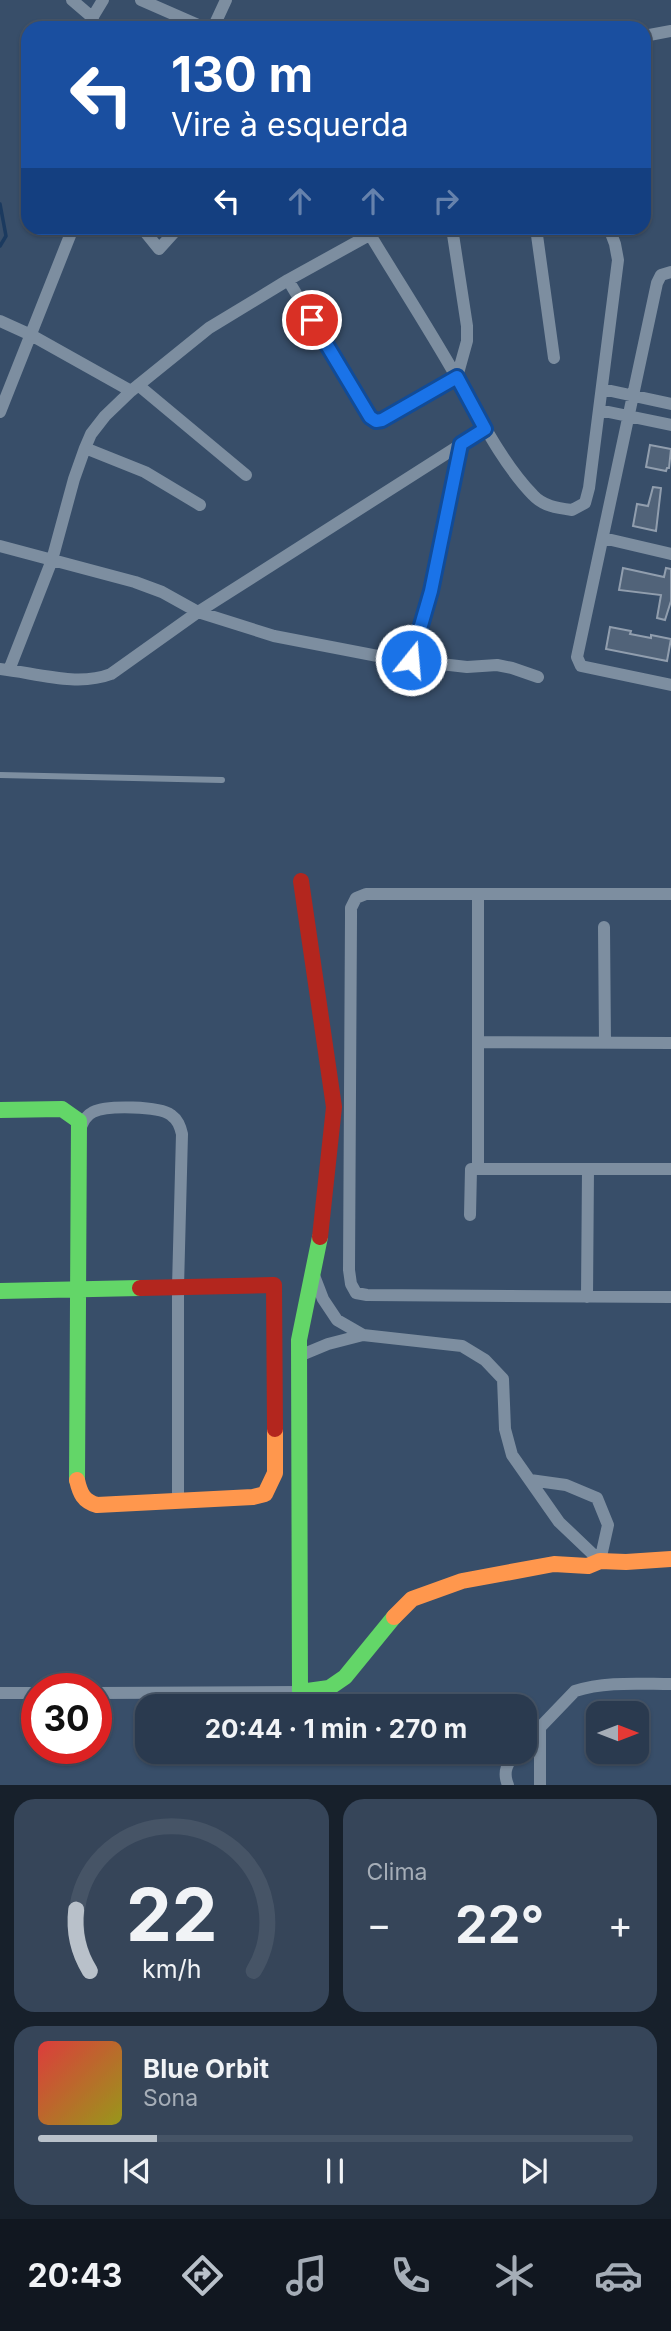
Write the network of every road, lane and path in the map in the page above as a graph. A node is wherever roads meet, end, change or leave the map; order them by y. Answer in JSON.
{"nodes":[{"id":1,"x":72,"y":0,"type":"edge"},
{"id":2,"x":103,"y":0,"type":"edge"},
{"id":3,"x":141,"y":0,"type":"edge"},
{"id":4,"x":226,"y":0,"type":"edge"},
{"id":5,"x":88,"y":21,"type":"edge"},
{"id":6,"x":91,"y":21,"type":"edge"},
{"id":7,"x":182,"y":21,"type":"edge"},
{"id":8,"x":216,"y":21,"type":"edge"},
{"id":9,"x":671,"y":31,"type":"edge"},
{"id":10,"x":651,"y":35,"type":"edge"},
{"id":11,"x":70,"y":235,"type":"edge"},
{"id":12,"x":148,"y":235,"type":"edge"},
{"id":13,"x":172,"y":235,"type":"edge"},
{"id":14,"x":364,"y":235,"type":"edge"},
{"id":15,"x":376,"y":235,"type":"edge"},
{"id":16,"x":453,"y":235,"type":"edge"},
{"id":17,"x":537,"y":235,"type":"edge"},
{"id":18,"x":612,"y":235,"type":"edge"},
{"id":19,"x":671,"y":272,"type":"edge"},
{"id":20,"x":288,"y":280,"type":"junction"},
{"id":21,"x":0,"y":321,"type":"edge"},
{"id":22,"x":32,"y":335,"type":"junction"},
{"id":23,"x":554,"y":358,"type":"dead end"},
{"id":24,"x":457,"y":377,"type":"junction"},
{"id":25,"x":134,"y":388,"type":"junction"},
{"id":26,"x":602,"y":389,"type":"junction"},
{"id":27,"x":634,"y":396,"type":"junction"},
{"id":28,"x":671,"y":404,"type":"edge"},
{"id":29,"x":599,"y":410,"type":"junction"},
{"id":30,"x":0,"y":412,"type":"edge"},
{"id":31,"x":629,"y":416,"type":"junction"},
{"id":32,"x":671,"y":425,"type":"edge"},
{"id":33,"x":485,"y":429,"type":"junction"},
{"id":34,"x":461,"y":444,"type":"junction"},
{"id":35,"x":85,"y":448,"type":"junction"},
{"id":36,"x":246,"y":475,"type":"dead end"},
{"id":37,"x":200,"y":505,"type":"dead end"},
{"id":38,"x":603,"y":538,"type":"junction"},
{"id":39,"x":0,"y":546,"type":"edge"},
{"id":40,"x":671,"y":554,"type":"edge"},
{"id":41,"x":52,"y":560,"type":"junction"},
{"id":42,"x":198,"y":612,"type":"junction"},
{"id":43,"x":411,"y":660,"type":"junction"},
{"id":44,"x":5,"y":670,"type":"edge"},
{"id":45,"x":538,"y":677,"type":"dead end"},
{"id":46,"x":671,"y":685,"type":"edge"},
{"id":47,"x":0,"y":775,"type":"edge"},
{"id":48,"x":222,"y":780,"type":"dead end"},
{"id":49,"x":301,"y":881,"type":"dead end"},
{"id":50,"x":478,"y":894,"type":"junction"},
{"id":51,"x":671,"y":894,"type":"edge"},
{"id":52,"x":604,"y":927,"type":"dead end"},
{"id":53,"x":478,"y":1042,"type":"junction"},
{"id":54,"x":604,"y":1043,"type":"junction"},
{"id":55,"x":671,"y":1043,"type":"edge"},
{"id":56,"x":0,"y":1110,"type":"edge"},
{"id":57,"x":80,"y":1129,"type":"junction"},
{"id":58,"x":478,"y":1169,"type":"junction"},
{"id":59,"x":588,"y":1169,"type":"junction"},
{"id":60,"x":671,"y":1169,"type":"edge"},
{"id":61,"x":470,"y":1215,"type":"dead end"},
{"id":62,"x":313,"y":1273,"type":"junction"},
{"id":63,"x":178,"y":1287,"type":"junction"},
{"id":64,"x":79,"y":1289,"type":"junction"},
{"id":65,"x":0,"y":1291,"type":"edge"},
{"id":66,"x":587,"y":1297,"type":"junction"},
{"id":67,"x":671,"y":1297,"type":"edge"},
{"id":68,"x":363,"y":1335,"type":"junction"},
{"id":69,"x":299,"y":1356,"type":"junction"},
{"id":70,"x":530,"y":1480,"type":"junction"},
{"id":71,"x":178,"y":1501,"type":"junction"},
{"id":72,"x":671,"y":1559,"type":"edge"},
{"id":73,"x":600,"y":1561,"type":"junction"},
{"id":74,"x":671,"y":1684,"type":"edge"},
{"id":75,"x":300,"y":1692,"type":"junction"},
{"id":76,"x":0,"y":1693,"type":"edge"},
{"id":77,"x":21,"y":1693,"type":"edge"},
{"id":78,"x":112,"y":1693,"type":"edge"},
{"id":79,"x":540,"y":1726,"type":"junction"},
{"id":80,"x":537,"y":1729,"type":"edge"},
{"id":81,"x":508,"y":1764,"type":"edge"},
{"id":82,"x":508,"y":1785,"type":"edge"},
{"id":83,"x":540,"y":1785,"type":"edge"}],
"edges":[{"from":1,"to":5,"type":"street"},
{"from":2,"to":6,"type":"street"},
{"from":3,"to":7,"type":"street"},
{"from":4,"to":8,"type":"street"},
{"from":9,"to":10,"type":"street"},
{"from":11,"to":22,"type":"street"},
{"from":12,"to":13,"type":"street"},
{"from":14,"to":20,"type":"street"},
{"from":15,"to":24,"type":"street"},
{"from":16,"to":24,"type":"street"},
{"from":17,"to":23,"type":"street"},
{"from":18,"to":26,"type":"street"},
{"from":19,"to":27,"type":"street"},
{"from":20,"to":24,"type":"street"},
{"from":20,"to":25,"type":"street"},
{"from":21,"to":22,"type":"street"},
{"from":22,"to":25,"type":"street"},
{"from":22,"to":30,"type":"street"},
{"from":24,"to":33,"type":"street"},
{"from":25,"to":35,"type":"street"},
{"from":25,"to":36,"type":"street"},
{"from":26,"to":27,"type":"street"},
{"from":26,"to":29,"type":"street"},
{"from":27,"to":28,"type":"street"},
{"from":27,"to":31,"type":"street"},
{"from":29,"to":31,"type":"street"},
{"from":29,"to":33,"type":"street"},
{"from":31,"to":32,"type":"street"},
{"from":31,"to":38,"type":"street"},
{"from":33,"to":34,"type":"street"},
{"from":34,"to":42,"type":"street"},
{"from":34,"to":43,"type":"street"},
{"from":35,"to":37,"type":"street"},
{"from":35,"to":41,"type":"street"},
{"from":38,"to":40,"type":"street"},
{"from":38,"to":46,"type":"street"},
{"from":39,"to":41,"type":"street"},
{"from":41,"to":42,"type":"street"},
{"from":41,"to":44,"type":"street"},
{"from":42,"to":43,"type":"street"},
{"from":42,"to":44,"type":"street"},
{"from":43,"to":45,"type":"street"},
{"from":47,"to":48,"type":"lane"},
{"from":49,"to":62,"type":"street"},
{"from":50,"to":51,"type":"street"},
{"from":50,"to":53,"type":"street"},
{"from":50,"to":66,"type":"street"},
{"from":52,"to":54,"type":"street"},
{"from":53,"to":54,"type":"street"},
{"from":53,"to":58,"type":"street"},
{"from":54,"to":55,"type":"street"},
{"from":56,"to":57,"type":"street"},
{"from":57,"to":63,"type":"street"},
{"from":57,"to":64,"type":"street"},
{"from":58,"to":59,"type":"street"},
{"from":58,"to":61,"type":"street"},
{"from":59,"to":60,"type":"street"},
{"from":59,"to":66,"type":"street"},
{"from":62,"to":68,"type":"street"},
{"from":62,"to":69,"type":"street"},
{"from":63,"to":64,"type":"street"},
{"from":63,"to":71,"type":"street"},
{"from":63,"to":71,"type":"street"},
{"from":64,"to":65,"type":"street"},
{"from":64,"to":71,"type":"street"},
{"from":66,"to":67,"type":"street"},
{"from":68,"to":69,"type":"street"},
{"from":68,"to":70,"type":"street"},
{"from":69,"to":75,"type":"street"},
{"from":70,"to":73,"type":"street"},
{"from":70,"to":73,"type":"street"},
{"from":72,"to":73,"type":"street"},
{"from":73,"to":75,"type":"street"},
{"from":74,"to":79,"type":"street"},
{"from":75,"to":78,"type":"street"},
{"from":76,"to":77,"type":"street"},
{"from":79,"to":80,"type":"street"},
{"from":79,"to":83,"type":"street"},
{"from":81,"to":82,"type":"street"}]}
